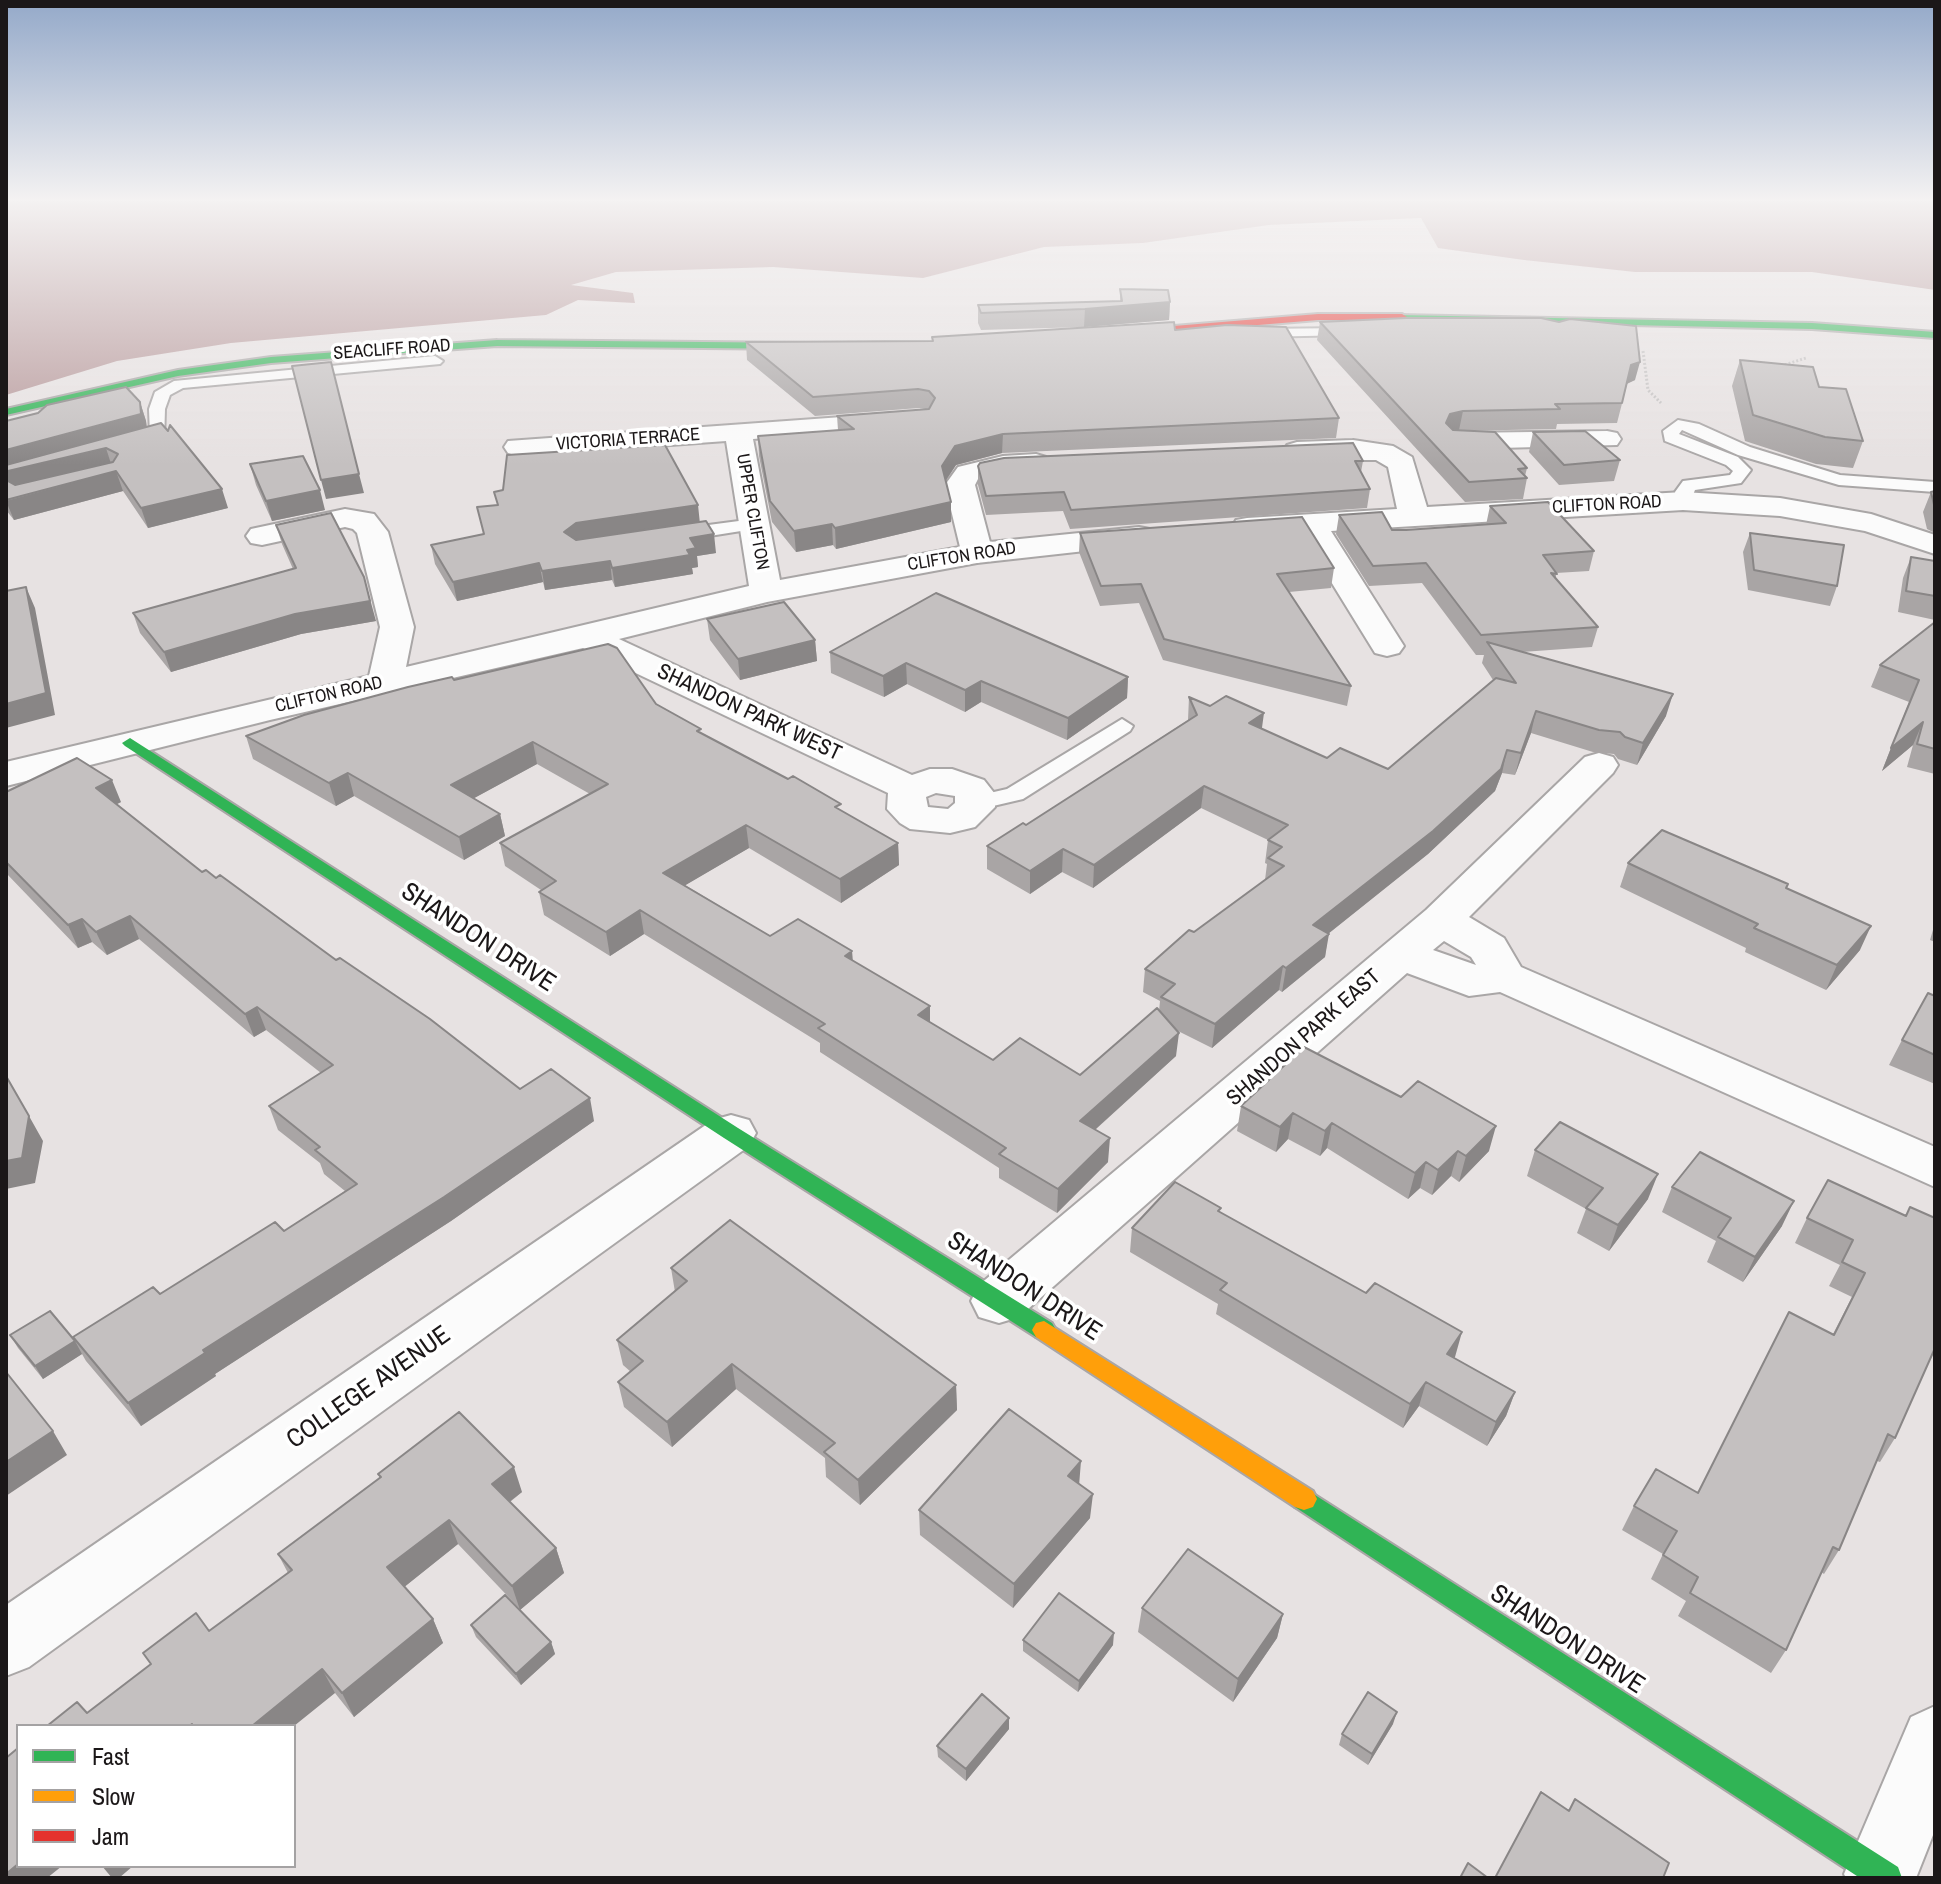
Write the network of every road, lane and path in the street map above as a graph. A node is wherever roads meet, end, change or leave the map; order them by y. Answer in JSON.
{"nodes":[{"id":1,"x":1172,"y":329,"type":"junction"},
{"id":2,"x":1349,"y":332,"type":"edge"},
{"id":3,"x":1935,"y":335,"type":"edge"},
{"id":4,"x":1099,"y":336,"type":"edge"},
{"id":5,"x":827,"y":346,"type":"edge"},
{"id":6,"x":435,"y":361,"type":"dead end"},
{"id":7,"x":6,"y":412,"type":"edge"},
{"id":8,"x":919,"y":419,"type":"edge"},
{"id":9,"x":738,"y":432,"type":"junction"},
{"id":10,"x":1607,"y":439,"type":"dead end"},
{"id":11,"x":1459,"y":441,"type":"edge"},
{"id":12,"x":1500,"y":441,"type":"junction"},
{"id":13,"x":518,"y":447,"type":"dead end"},
{"id":14,"x":121,"y":450,"type":"edge"},
{"id":15,"x":1273,"y":452,"type":"edge"},
{"id":16,"x":1067,"y":462,"type":"edge"},
{"id":17,"x":1935,"y":487,"type":"edge"},
{"id":18,"x":1683,"y":501,"type":"junction"},
{"id":19,"x":1559,"y":507,"type":"junction"},
{"id":20,"x":1414,"y":517,"type":"junction"},
{"id":21,"x":1310,"y":523,"type":"junction"},
{"id":22,"x":754,"y":524,"type":"junction"},
{"id":23,"x":1219,"y":530,"type":"edge"},
{"id":24,"x":1174,"y":533,"type":"edge"},
{"id":25,"x":262,"y":536,"type":"dead end"},
{"id":26,"x":652,"y":539,"type":"edge"},
{"id":27,"x":1935,"y":545,"type":"edge"},
{"id":28,"x":977,"y":553,"type":"junction"},
{"id":29,"x":766,"y":592,"type":"junction"},
{"id":30,"x":587,"y":637,"type":"junction"},
{"id":31,"x":1387,"y":646,"type":"dead end"},
{"id":32,"x":385,"y":683,"type":"junction"},
{"id":33,"x":1122,"y":726,"type":"dead end"},
{"id":34,"x":130,"y":743,"type":"junction"},
{"id":35,"x":1599,"y":765,"type":"dead end"},
{"id":36,"x":6,"y":774,"type":"edge"},
{"id":37,"x":976,"y":803,"type":"joint"},
{"id":38,"x":1441,"y":920,"type":"junction"},
{"id":39,"x":1401,"y":954,"type":"junction"},
{"id":40,"x":1505,"y":977,"type":"junction"},
{"id":41,"x":731,"y":1133,"type":"junction"},
{"id":42,"x":1935,"y":1168,"type":"edge"},
{"id":43,"x":999,"y":1301,"type":"junction"},
{"id":44,"x":6,"y":1644,"type":"edge"},
{"id":45,"x":1935,"y":1741,"type":"edge"},
{"id":46,"x":1882,"y":1877,"type":"edge"}],
"edges":[{"from":1,"to":2,"type":"lane"},
{"from":1,"to":3,"type":"street"},
{"from":1,"to":4,"type":"street"},
{"from":5,"to":7,"type":"street","name":"SEACLIFF ROAD"},
{"from":6,"to":14,"type":"lane"},
{"from":8,"to":9,"type":"street","name":"VICTORIA TERRACE"},
{"from":9,"to":13,"type":"street","name":"VICTORIA TERRACE"},
{"from":9,"to":22,"type":"street","name":"UPPER CLIFTON"},
{"from":10,"to":12,"type":"street"},
{"from":11,"to":12,"type":"street"},
{"from":12,"to":19,"type":"street"},
{"from":15,"to":20,"type":"street"},
{"from":16,"to":28,"type":"street"},
{"from":17,"to":18,"type":"lane"},
{"from":18,"to":19,"type":"street","name":"CLIFTON ROAD"},
{"from":18,"to":27,"type":"street","name":"CLIFTON ROAD"},
{"from":19,"to":20,"type":"street","name":"CLIFTON ROAD"},
{"from":20,"to":21,"type":"street","name":"CLIFTON ROAD"},
{"from":21,"to":23,"type":"street","name":"CLIFTON ROAD"},
{"from":21,"to":31,"type":"street"},
{"from":22,"to":26,"type":"lane"},
{"from":22,"to":29,"type":"street","name":"UPPER CLIFTON"},
{"from":24,"to":28,"type":"street","name":"CLIFTON ROAD"},
{"from":25,"to":32,"type":"street"},
{"from":28,"to":29,"type":"street","name":"CLIFTON ROAD"},
{"from":29,"to":30,"type":"street","name":"CLIFTON ROAD"},
{"from":30,"to":32,"type":"street","name":"CLIFTON ROAD"},
{"from":30,"to":37,"type":"street","name":"SHANDON PARK WEST"},
{"from":32,"to":34,"type":"street","name":"CLIFTON ROAD"},
{"from":33,"to":37,"type":"lane"},
{"from":34,"to":36,"type":"street","name":"CLIFTON ROAD"},
{"from":34,"to":41,"type":"street","name":"SHANDON DRIVE"},
{"from":35,"to":38,"type":"street","name":"SHANDON PARK EAST"},
{"from":38,"to":39,"type":"street","name":"SHANDON PARK EAST"},
{"from":38,"to":40,"type":"street"},
{"from":39,"to":40,"type":"street"},
{"from":39,"to":43,"type":"street","name":"SHANDON PARK EAST"},
{"from":40,"to":42,"type":"street"},
{"from":41,"to":43,"type":"street","name":"SHANDON DRIVE"},
{"from":41,"to":44,"type":"street","name":"COLLEGE AVENUE"},
{"from":43,"to":46,"type":"street","name":"SHANDON DRIVE"},
{"from":45,"to":46,"type":"street"}]}
